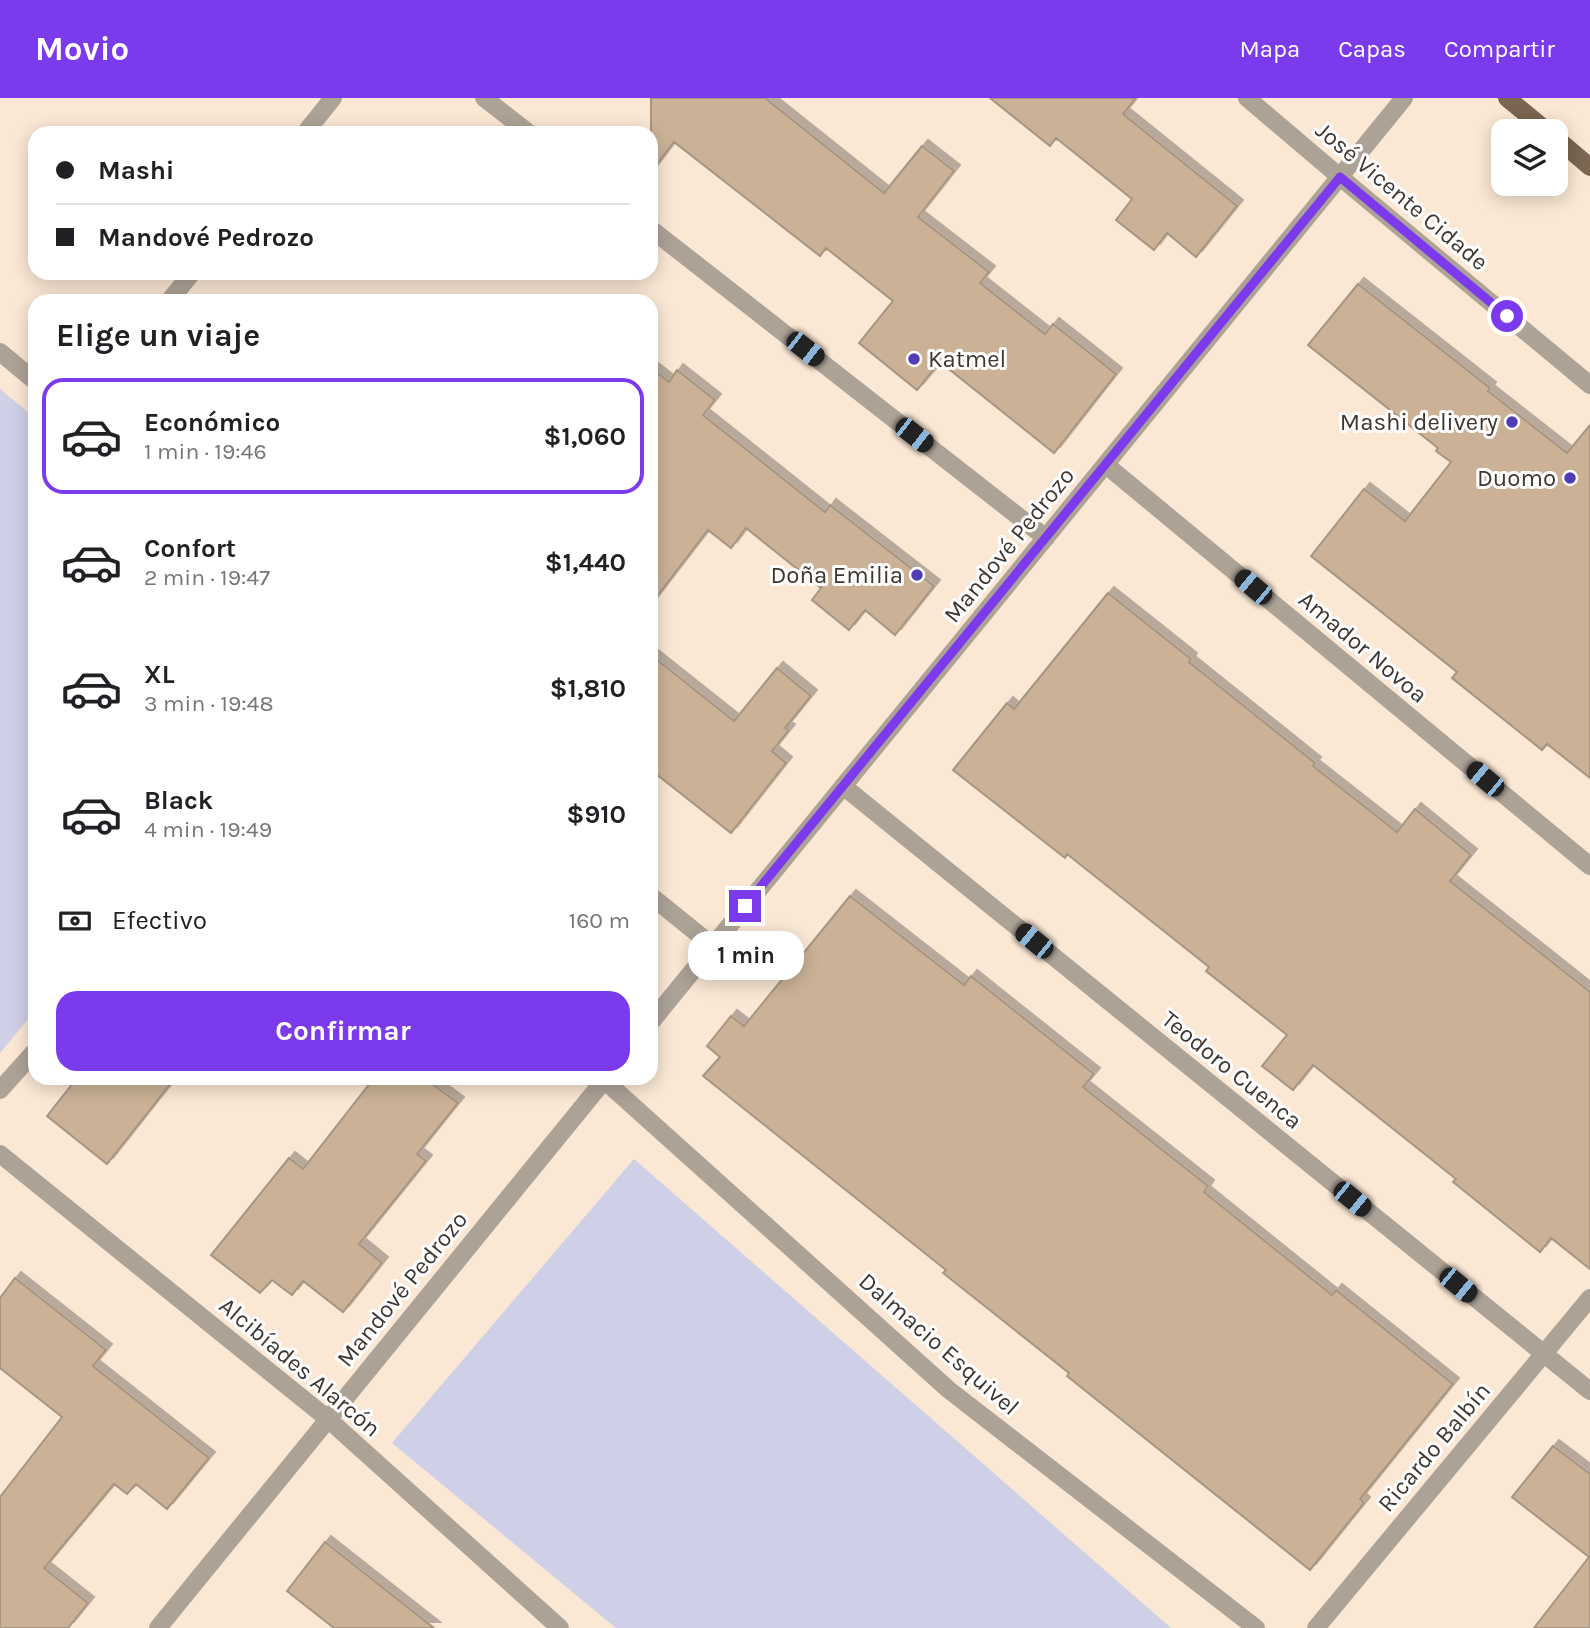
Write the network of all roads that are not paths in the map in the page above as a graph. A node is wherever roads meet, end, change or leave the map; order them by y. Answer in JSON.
{"nodes":[{"id":1,"x":333,"y":98,"type":"edge"},
{"id":2,"x":484,"y":98,"type":"edge"},
{"id":3,"x":1247,"y":98,"type":"edge"},
{"id":4,"x":1404,"y":98,"type":"edge"},
{"id":5,"x":1507,"y":98,"type":"edge"},
{"id":6,"x":1532,"y":119,"type":"edge"},
{"id":7,"x":311,"y":126,"type":"edge"},
{"id":8,"x":520,"y":126,"type":"edge"},
{"id":9,"x":1568,"y":148,"type":"edge"},
{"id":10,"x":1590,"y":167,"type":"edge"},
{"id":11,"x":1340,"y":177,"type":"junction"},
{"id":12,"x":658,"y":234,"type":"edge"},
{"id":13,"x":186,"y":280,"type":"edge"},
{"id":14,"x":175,"y":294,"type":"edge"},
{"id":15,"x":0,"y":352,"type":"edge"},
{"id":16,"x":28,"y":375,"type":"edge"},
{"id":17,"x":1590,"y":385,"type":"edge"},
{"id":18,"x":1106,"y":465,"type":"junction"},
{"id":19,"x":1046,"y":538,"type":"junction"},
{"id":20,"x":844,"y":786,"type":"junction"},
{"id":21,"x":1590,"y":866,"type":"edge"},
{"id":22,"x":658,"y":902,"type":"edge"},
{"id":23,"x":713,"y":946,"type":"junction"},
{"id":24,"x":658,"y":1013,"type":"edge"},
{"id":25,"x":28,"y":1059,"type":"edge"},
{"id":26,"x":600,"y":1085,"type":"edge"},
{"id":27,"x":612,"y":1085,"type":"edge"},
{"id":28,"x":0,"y":1090,"type":"edge"},
{"id":29,"x":0,"y":1154,"type":"edge"},
{"id":30,"x":1590,"y":1297,"type":"edge"},
{"id":31,"x":1543,"y":1354,"type":"junction"},
{"id":32,"x":1590,"y":1391,"type":"edge"},
{"id":33,"x":328,"y":1419,"type":"junction"},
{"id":34,"x":158,"y":1628,"type":"edge"},
{"id":35,"x":560,"y":1628,"type":"edge"},
{"id":36,"x":1256,"y":1628,"type":"edge"},
{"id":37,"x":1316,"y":1628,"type":"edge"}],
"edges":[{"from":1,"to":7,"type":"street"},
{"from":2,"to":8,"type":"street"},
{"from":3,"to":11,"type":"street","name":"José Vicente Cidade"},
{"from":4,"to":11,"type":"street","name":"Mandové Pedrozo"},
{"from":5,"to":6,"type":"main road"},
{"from":9,"to":10,"type":"main road"},
{"from":11,"to":17,"type":"street","name":"José Vicente Cidade"},
{"from":11,"to":18,"type":"street","name":"Mandové Pedrozo"},
{"from":12,"to":19,"type":"street"},
{"from":13,"to":14,"type":"street"},
{"from":15,"to":16,"type":"street"},
{"from":18,"to":19,"type":"street","name":"Mandové Pedrozo"},
{"from":18,"to":21,"type":"street","name":"Amador Novoa"},
{"from":19,"to":20,"type":"street","name":"Mandové Pedrozo"},
{"from":20,"to":23,"type":"street","name":"Mandové Pedrozo"},
{"from":20,"to":31,"type":"street","name":"Teodoro Cuenca"},
{"from":22,"to":23,"type":"street"},
{"from":23,"to":24,"type":"street","name":"Mandové Pedrozo"},
{"from":25,"to":28,"type":"street"},
{"from":26,"to":33,"type":"street","name":"Mandové Pedrozo"},
{"from":27,"to":36,"type":"street","name":"Dalmacio Esquivel"},
{"from":29,"to":33,"type":"street","name":"Alcibíades Alarcón"},
{"from":30,"to":31,"type":"street","name":"Ricardo Balbín"},
{"from":31,"to":32,"type":"street","name":"Teodoro Cuenca"},
{"from":31,"to":37,"type":"street","name":"Ricardo Balbín"},
{"from":33,"to":34,"type":"street","name":"Mandové Pedrozo"},
{"from":33,"to":35,"type":"street","name":"Alcibíades Alarcón"}]}
